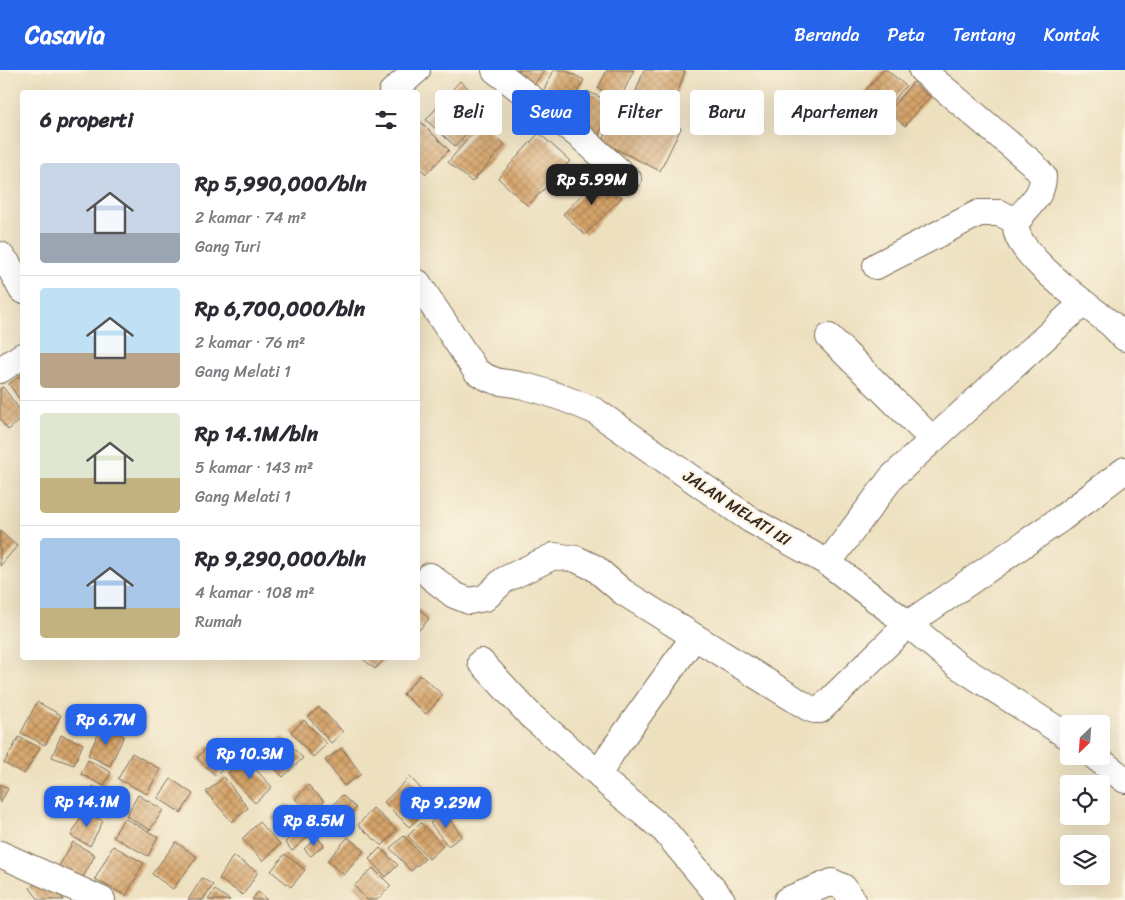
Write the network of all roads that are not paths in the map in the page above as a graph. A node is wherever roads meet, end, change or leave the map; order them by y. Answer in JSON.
{"nodes":[{"id":1,"x":417,"y":70,"type":"edge"},
{"id":2,"x":495,"y":70,"type":"edge"},
{"id":3,"x":922,"y":70,"type":"edge"},
{"id":4,"x":394,"y":90,"type":"edge"},
{"id":5,"x":628,"y":179,"type":"dead end"},
{"id":6,"x":1017,"y":222,"type":"junction"},
{"id":7,"x":0,"y":255,"type":"edge"},
{"id":8,"x":876,"y":266,"type":"dead end"},
{"id":9,"x":20,"y":286,"type":"edge"},
{"id":10,"x":420,"y":286,"type":"edge"},
{"id":11,"x":1084,"y":304,"type":"junction"},
{"id":12,"x":829,"y":336,"type":"dead end"},
{"id":13,"x":1125,"y":338,"type":"edge"},
{"id":14,"x":20,"y":357,"type":"edge"},
{"id":15,"x":0,"y":370,"type":"edge"},
{"id":16,"x":933,"y":440,"type":"junction"},
{"id":17,"x":1125,"y":470,"type":"edge"},
{"id":18,"x":828,"y":563,"type":"junction"},
{"id":19,"x":430,"y":576,"type":"dead end"},
{"id":20,"x":908,"y":624,"type":"junction"},
{"id":21,"x":694,"y":637,"type":"junction"},
{"id":22,"x":481,"y":662,"type":"dead end"},
{"id":23,"x":1060,"y":731,"type":"edge"},
{"id":24,"x":1106,"y":765,"type":"edge"},
{"id":25,"x":599,"y":774,"type":"junction"},
{"id":26,"x":1125,"y":780,"type":"edge"},
{"id":27,"x":0,"y":854,"type":"edge"},
{"id":28,"x":713,"y":897,"type":"edge"},
{"id":29,"x":90,"y":898,"type":"edge"},
{"id":30,"x":788,"y":900,"type":"edge"},
{"id":31,"x":853,"y":900,"type":"edge"}],
"edges":[{"from":1,"to":4,"type":"street"},
{"from":2,"to":5,"type":"street"},
{"from":3,"to":6,"type":"street"},
{"from":6,"to":8,"type":"street"},
{"from":6,"to":11,"type":"street"},
{"from":7,"to":9,"type":"street"},
{"from":10,"to":18,"type":"street","name":"JALAN MELATI III"},
{"from":11,"to":13,"type":"street"},
{"from":11,"to":16,"type":"street"},
{"from":12,"to":16,"type":"street"},
{"from":14,"to":15,"type":"street"},
{"from":16,"to":18,"type":"street"},
{"from":17,"to":20,"type":"street"},
{"from":18,"to":20,"type":"street","name":"JALAN MELATI III"},
{"from":19,"to":21,"type":"street"},
{"from":20,"to":21,"type":"street"},
{"from":20,"to":23,"type":"street","name":"JALAN MELATI III"},
{"from":21,"to":25,"type":"street"},
{"from":22,"to":25,"type":"street"},
{"from":24,"to":26,"type":"street"},
{"from":25,"to":28,"type":"street"},
{"from":27,"to":29,"type":"street"},
{"from":30,"to":31,"type":"street"}]}
